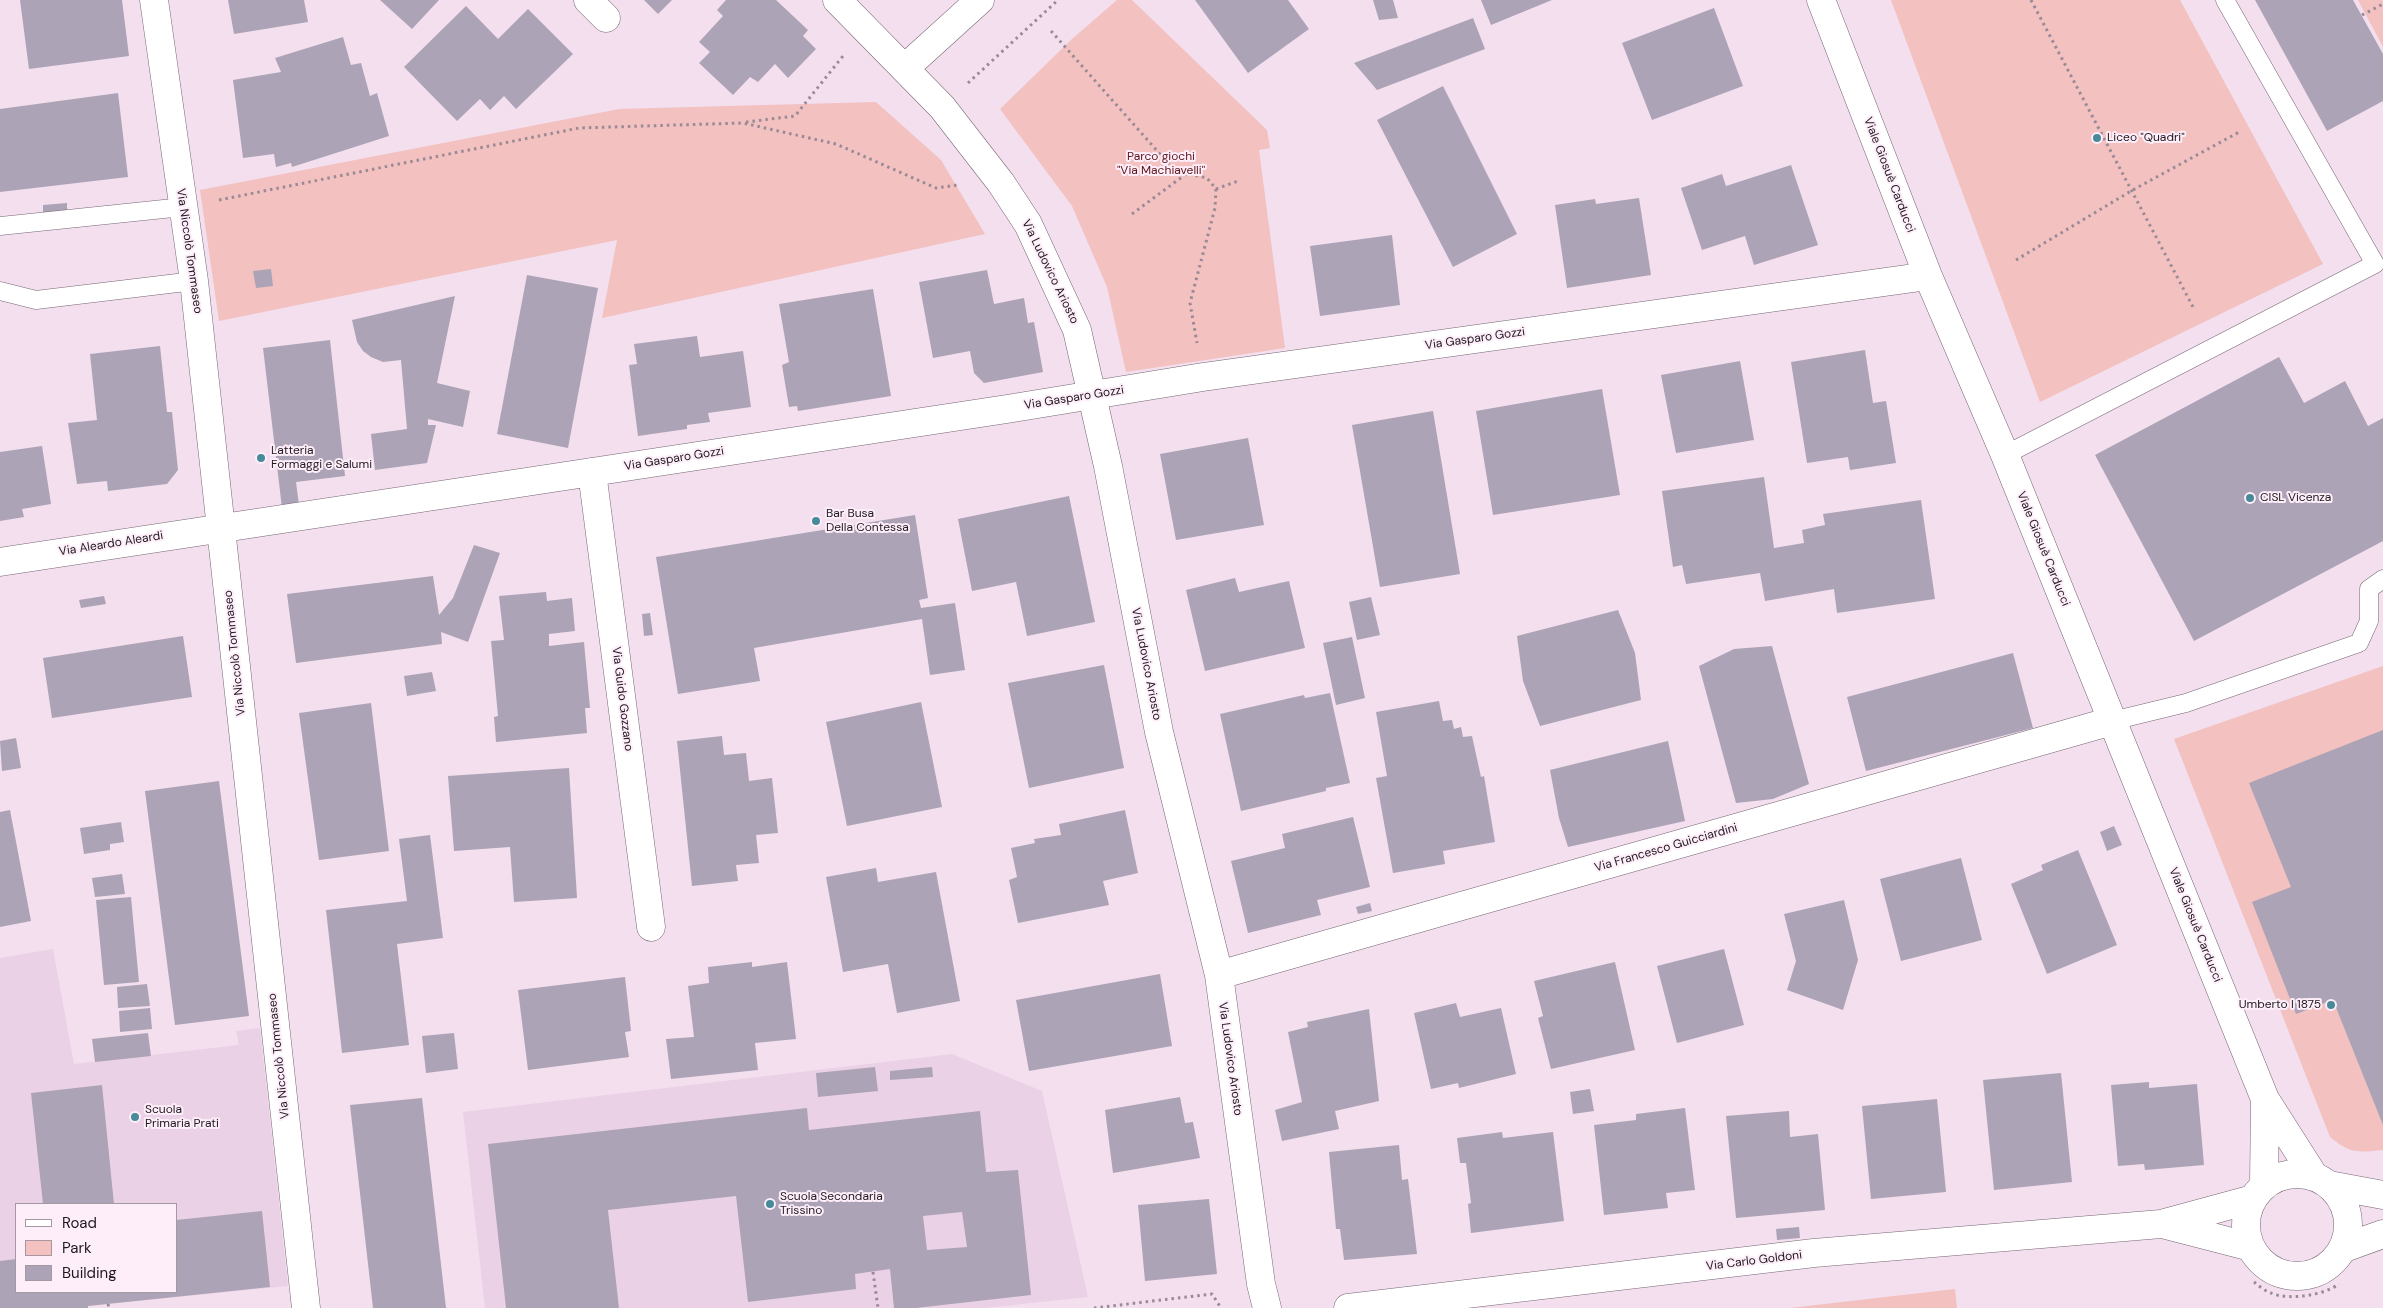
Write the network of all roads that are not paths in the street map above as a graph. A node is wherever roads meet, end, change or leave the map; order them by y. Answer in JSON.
{"nodes":[{"id":1,"x":154,"y":0,"type":"edge"},
{"id":2,"x":837,"y":0,"type":"edge"},
{"id":3,"x":980,"y":0,"type":"edge"},
{"id":4,"x":1822,"y":0,"type":"edge"},
{"id":5,"x":2225,"y":0,"type":"edge"},
{"id":6,"x":905,"y":68,"type":"junction"},
{"id":7,"x":183,"y":207,"type":"junction"},
{"id":8,"x":0,"y":226,"type":"edge"},
{"id":9,"x":1928,"y":276,"type":"junction"},
{"id":10,"x":194,"y":281,"type":"junction"},
{"id":11,"x":0,"y":291,"type":"edge"},
{"id":12,"x":1093,"y":395,"type":"junction"},
{"id":13,"x":2005,"y":455,"type":"junction"},
{"id":14,"x":592,"y":472,"type":"junction"},
{"id":15,"x":222,"y":527,"type":"junction"},
{"id":16,"x":0,"y":562,"type":"edge"},
{"id":17,"x":2383,"y":579,"type":"edge"},
{"id":18,"x":2112,"y":721,"type":"junction"},
{"id":19,"x":651,"y":927,"type":"dead end"},
{"id":20,"x":1219,"y":975,"type":"junction"},
{"id":21,"x":2266,"y":1099,"type":"junction"},
{"id":22,"x":2321,"y":1181,"type":"junction"},
{"id":23,"x":2259,"y":1192,"type":"junction"},
{"id":24,"x":2383,"y":1195,"type":"edge"},
{"id":25,"x":2161,"y":1224,"type":"junction"},
{"id":26,"x":2383,"y":1234,"type":"edge"},
{"id":27,"x":2251,"y":1247,"type":"junction"},
{"id":28,"x":2344,"y":1248,"type":"junction"},
{"id":29,"x":306,"y":1308,"type":"edge"},
{"id":30,"x":1267,"y":1308,"type":"edge"},
{"id":31,"x":1348,"y":1308,"type":"edge"}],
"edges":[{"from":1,"to":7,"type":"street","name":"Via Niccolò Tommaseo"},
{"from":2,"to":6,"type":"street","name":"Via Ludovico Ariosto"},
{"from":3,"to":6,"type":"street"},
{"from":4,"to":9,"type":"street","name":"Viale Giosuè Carducci"},
{"from":5,"to":13,"type":"lane"},
{"from":6,"to":12,"type":"street","name":"Via Ludovico Ariosto"},
{"from":7,"to":8,"type":"lane"},
{"from":7,"to":10,"type":"street","name":"Via Niccolò Tommaseo"},
{"from":9,"to":12,"type":"street","name":"Via Gasparo Gozzi"},
{"from":9,"to":13,"type":"street","name":"Viale Giosuè Carducci"},
{"from":10,"to":11,"type":"lane"},
{"from":10,"to":15,"type":"street","name":"Via Niccolò Tommaseo"},
{"from":12,"to":14,"type":"street","name":"Via Gasparo Gozzi"},
{"from":12,"to":20,"type":"street","name":"Via Ludovico Ariosto"},
{"from":13,"to":18,"type":"street","name":"Viale Giosuè Carducci"},
{"from":14,"to":15,"type":"street","name":"Via Gasparo Gozzi"},
{"from":14,"to":19,"type":"street","name":"Via Guido Gozzano"},
{"from":15,"to":16,"type":"street","name":"Via Aleardo Aleardi"},
{"from":15,"to":29,"type":"street","name":"Via Niccolò Tommaseo"},
{"from":17,"to":18,"type":"lane"},
{"from":18,"to":20,"type":"street","name":"Via Francesco Guicciardini"},
{"from":18,"to":21,"type":"street","name":"Viale Giosuè Carducci"},
{"from":20,"to":30,"type":"street","name":"Via Ludovico Ariosto"},
{"from":21,"to":22,"type":"street","name":"Viale Giosuè Carducci"},
{"from":21,"to":23,"type":"street","name":"Viale Giosuè Carducci"},
{"from":22,"to":23,"type":"street"},
{"from":22,"to":24,"type":"street"},
{"from":22,"to":28,"type":"street"},
{"from":23,"to":25,"type":"street","name":"Via Carlo Goldoni"},
{"from":23,"to":27,"type":"street"},
{"from":25,"to":27,"type":"street","name":"Via Carlo Goldoni"},
{"from":25,"to":31,"type":"street","name":"Via Carlo Goldoni"},
{"from":26,"to":28,"type":"street"},
{"from":27,"to":28,"type":"street"}]}
